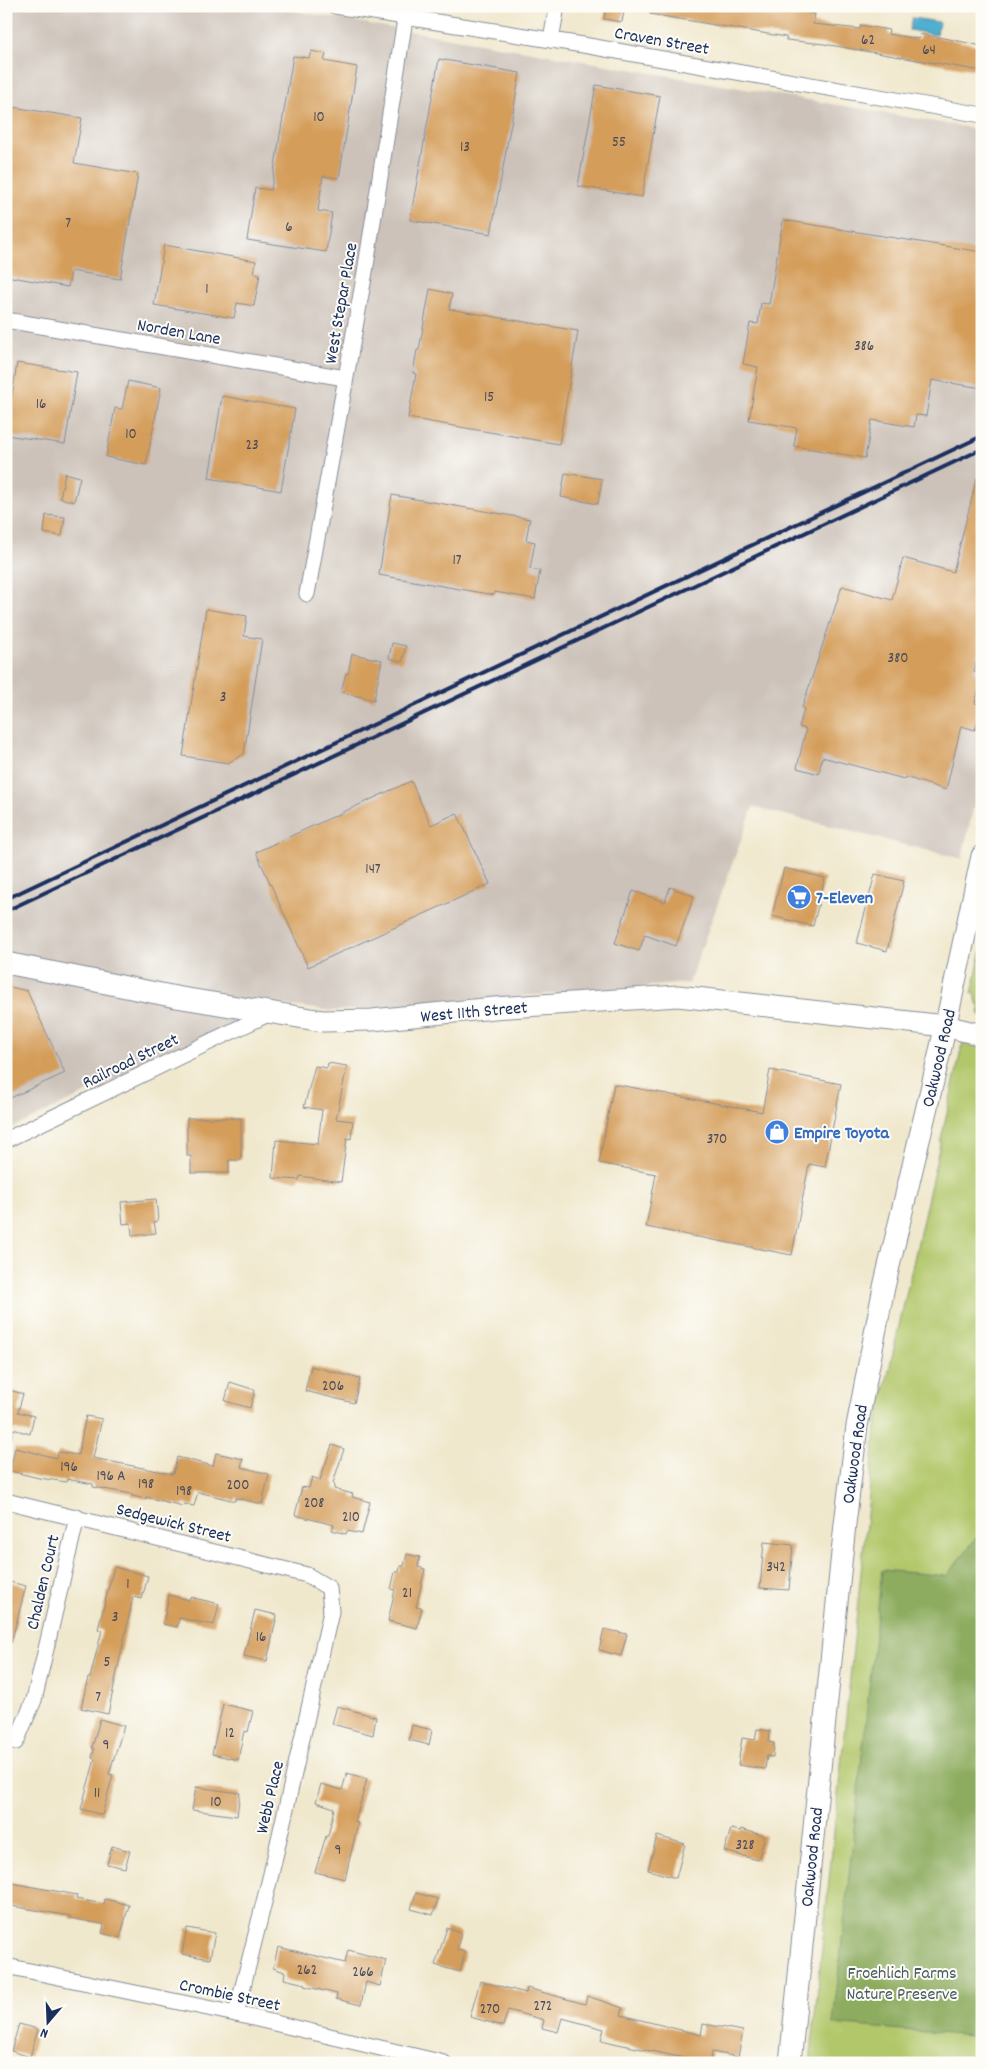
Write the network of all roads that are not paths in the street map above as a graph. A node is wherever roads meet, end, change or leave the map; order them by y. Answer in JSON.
{"nodes":[{"id":1,"x":336,"y":6,"type":"edge"},
{"id":2,"x":557,"y":6,"type":"edge"},
{"id":3,"x":405,"y":18,"type":"junction"},
{"id":4,"x":551,"y":40,"type":"junction"},
{"id":5,"x":982,"y":115,"type":"edge"},
{"id":6,"x":6,"y":320,"type":"edge"},
{"id":7,"x":345,"y":378,"type":"junction"},
{"id":8,"x":307,"y":594,"type":"dead end"},
{"id":9,"x":982,"y":856,"type":"edge"},
{"id":10,"x":6,"y":963,"type":"edge"},
{"id":11,"x":270,"y":1014,"type":"junction"},
{"id":12,"x":945,"y":1026,"type":"junction"},
{"id":13,"x":982,"y":1035,"type":"edge"},
{"id":14,"x":6,"y":1140,"type":"edge"},
{"id":15,"x":6,"y":1501,"type":"edge"},
{"id":16,"x":77,"y":1517,"type":"junction"},
{"id":17,"x":329,"y":1588,"type":"joint"},
{"id":18,"x":16,"y":1742,"type":"dead end"},
{"id":19,"x":6,"y":1966,"type":"edge"},
{"id":20,"x":236,"y":2014,"type":"junction"},
{"id":21,"x":444,"y":2063,"type":"edge"},
{"id":22,"x":790,"y":2063,"type":"edge"}],
"edges":[{"from":1,"to":3,"type":"street","name":"Craven Street"},
{"from":2,"to":4,"type":"street"},
{"from":3,"to":4,"type":"street","name":"Craven Street"},
{"from":3,"to":7,"type":"street","name":"West Stepar Place"},
{"from":4,"to":5,"type":"street","name":"Craven Street"},
{"from":6,"to":7,"type":"street","name":"Norden Lane"},
{"from":7,"to":8,"type":"street","name":"West Stepar Place"},
{"from":9,"to":12,"type":"main road","name":"Oakwood Road"},
{"from":10,"to":11,"type":"main road","name":"West 11th Street"},
{"from":11,"to":12,"type":"main road","name":"West 11th Street"},
{"from":11,"to":14,"type":"street","name":"Railroad Street"},
{"from":12,"to":13,"type":"main road","name":"West 11th Street"},
{"from":12,"to":22,"type":"main road","name":"Oakwood Road"},
{"from":15,"to":16,"type":"street","name":"Sedgewick Street"},
{"from":16,"to":17,"type":"street","name":"Sedgewick Street"},
{"from":16,"to":18,"type":"street","name":"Chalden Court"},
{"from":17,"to":20,"type":"street","name":"Webb Place"},
{"from":19,"to":20,"type":"street","name":"Crombie Street"},
{"from":20,"to":21,"type":"street","name":"Crombie Street"}]}
